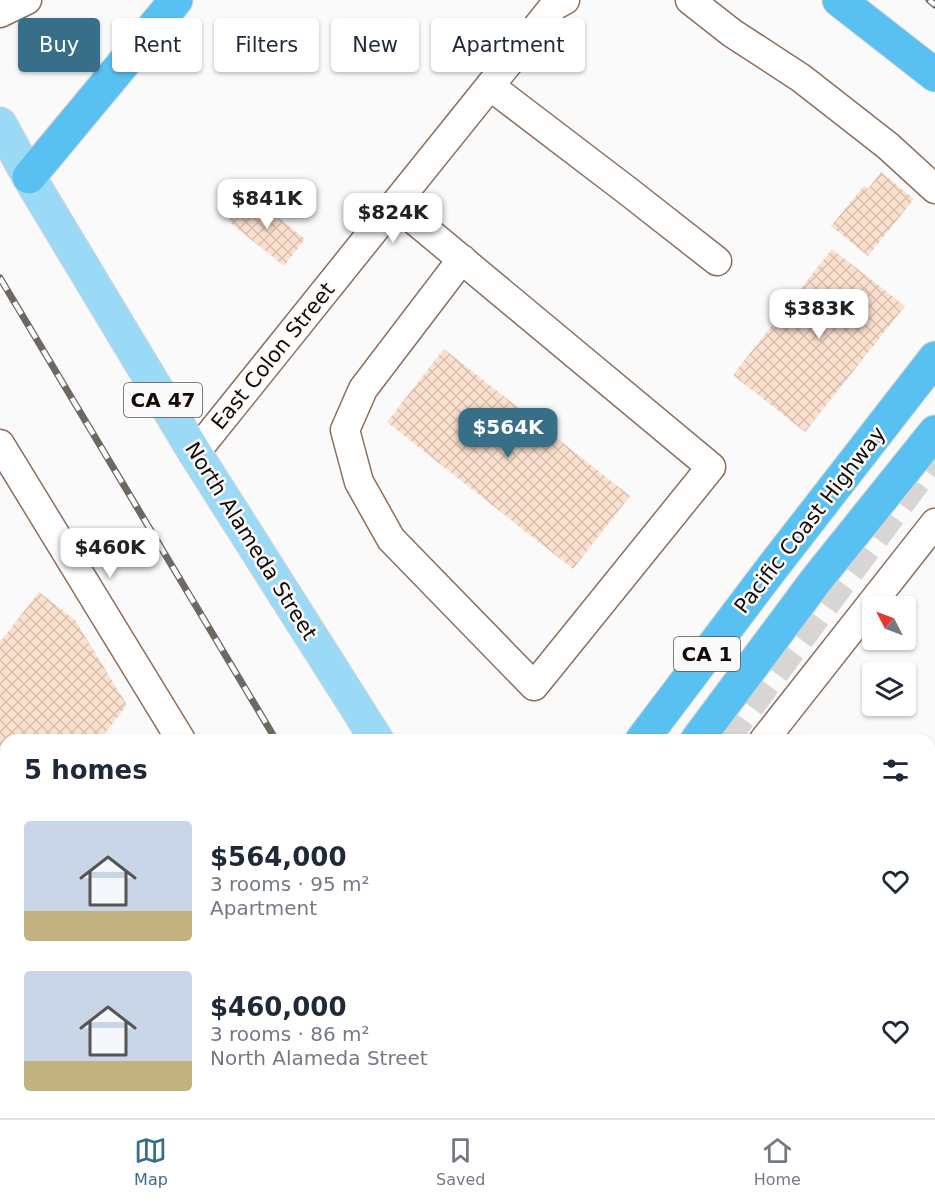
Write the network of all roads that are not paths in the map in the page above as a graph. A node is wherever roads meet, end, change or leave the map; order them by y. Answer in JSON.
{"nodes":[{"id":1,"x":27,"y":0,"type":"edge"},
{"id":2,"x":176,"y":0,"type":"edge"},
{"id":3,"x":690,"y":0,"type":"edge"},
{"id":4,"x":839,"y":0,"type":"edge"},
{"id":5,"x":560,"y":3,"type":"edge"},
{"id":6,"x":0,"y":13,"type":"edge"},
{"id":7,"x":935,"y":75,"type":"edge"},
{"id":8,"x":490,"y":86,"type":"junction"},
{"id":9,"x":0,"y":124,"type":"edge"},
{"id":10,"x":29,"y":177,"type":"junction"},
{"id":11,"x":935,"y":189,"type":"edge"},
{"id":12,"x":395,"y":204,"type":"junction"},
{"id":13,"x":462,"y":259,"type":"junction"},
{"id":14,"x":717,"y":261,"type":"dead end"},
{"id":15,"x":935,"y":358,"type":"edge"},
{"id":16,"x":0,"y":444,"type":"edge"},
{"id":17,"x":195,"y":453,"type":"junction"},
{"id":18,"x":934,"y":453,"type":"edge"},
{"id":19,"x":935,"y":523,"type":"edge"},
{"id":20,"x":177,"y":734,"type":"edge"},
{"id":21,"x":373,"y":734,"type":"edge"},
{"id":22,"x":646,"y":734,"type":"edge"},
{"id":23,"x":701,"y":734,"type":"edge"},
{"id":24,"x":769,"y":734,"type":"edge"}],
"edges":[{"from":1,"to":6,"type":"street"},
{"from":2,"to":10,"type":"highway"},
{"from":3,"to":11,"type":"street"},
{"from":4,"to":7,"type":"highway"},
{"from":5,"to":8,"type":"street","name":"East Colon Street"},
{"from":8,"to":12,"type":"street","name":"East Colon Street"},
{"from":8,"to":14,"type":"street"},
{"from":9,"to":10,"type":"main road","name":"North Alameda Street","number":"CA 47"},
{"from":10,"to":17,"type":"main road","name":"North Alameda Street","number":"CA 47"},
{"from":12,"to":13,"type":"street"},
{"from":12,"to":17,"type":"street","name":"East Colon Street"},
{"from":13,"to":13,"type":"street"},
{"from":15,"to":22,"type":"highway","name":"Pacific Coast Highway","number":"CA 1"},
{"from":16,"to":20,"type":"street"},
{"from":17,"to":21,"type":"main road","name":"North Alameda Street","number":"CA 47"},
{"from":18,"to":23,"type":"highway","name":"Pacific Coast Highway","number":"CA 1"},
{"from":19,"to":24,"type":"street"}]}
